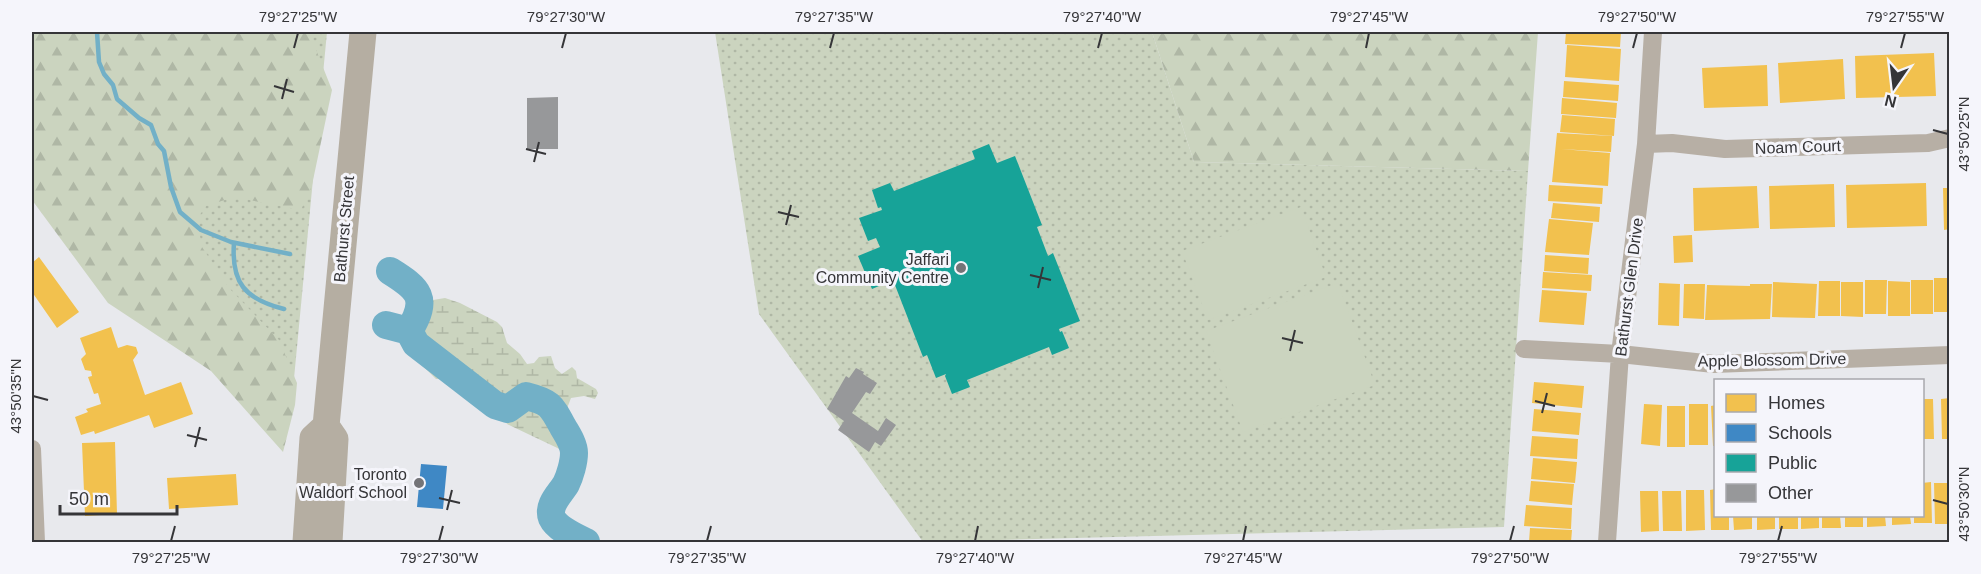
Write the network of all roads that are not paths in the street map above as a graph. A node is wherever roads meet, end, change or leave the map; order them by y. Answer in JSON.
{"nodes":[{"id":1,"x":363,"y":32,"type":"edge"},
{"id":2,"x":1653,"y":32,"type":"edge"},
{"id":3,"x":1950,"y":138,"type":"edge"},
{"id":4,"x":1646,"y":144,"type":"junction"},
{"id":5,"x":1524,"y":349,"type":"dead end"},
{"id":6,"x":1620,"y":354,"type":"junction"},
{"id":7,"x":1950,"y":355,"type":"edge"},
{"id":8,"x":326,"y":426,"type":"junction"},
{"id":9,"x":32,"y":449,"type":"edge"},
{"id":10,"x":36,"y":543,"type":"edge"},
{"id":11,"x":306,"y":543,"type":"edge"},
{"id":12,"x":329,"y":543,"type":"edge"},
{"id":13,"x":1607,"y":543,"type":"edge"}],
"edges":[{"from":1,"to":8,"type":"main road","name":"Bathurst Street"},
{"from":2,"to":4,"type":"street","name":"Bathurst Glen Drive"},
{"from":3,"to":4,"type":"street","name":"Noam Court"},
{"from":4,"to":6,"type":"street","name":"Bathurst Glen Drive"},
{"from":5,"to":6,"type":"street","name":"Apple Blossom Drive"},
{"from":6,"to":7,"type":"street","name":"Apple Blossom Drive"},
{"from":6,"to":13,"type":"street","name":"Bathurst Glen Drive"},
{"from":8,"to":11,"type":"main road","name":"Bathurst Street"},
{"from":8,"to":12,"type":"main road","name":"Bathurst Street"},
{"from":9,"to":10,"type":"street"}]}
